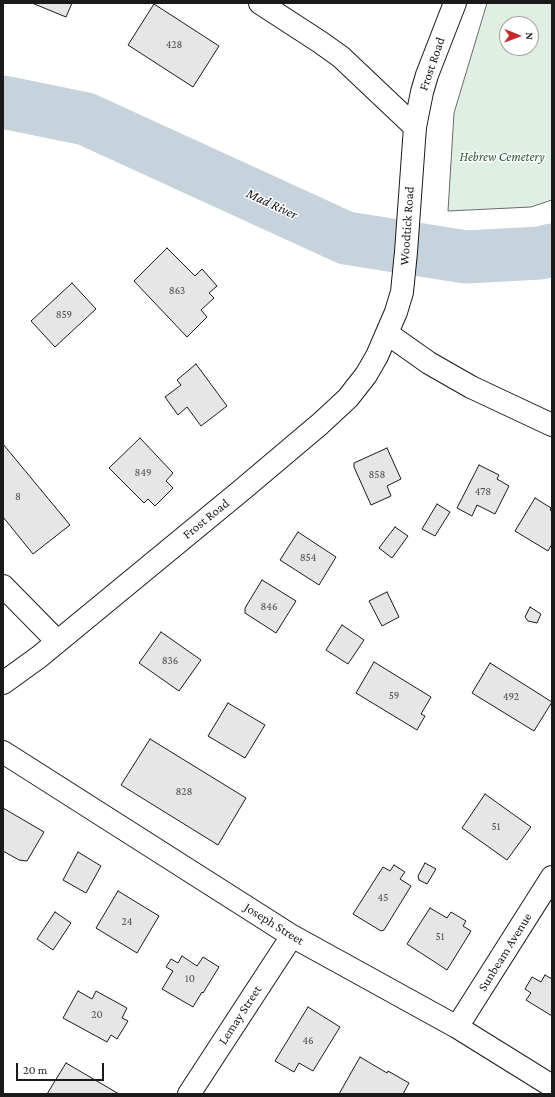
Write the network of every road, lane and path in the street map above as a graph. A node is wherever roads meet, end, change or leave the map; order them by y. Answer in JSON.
{"nodes":[{"id":1,"x":260,"y":3,"type":"edge"},
{"id":2,"x":455,"y":3,"type":"edge"},
{"id":3,"x":415,"y":127,"type":"junction"},
{"id":4,"x":388,"y":334,"type":"junction"},
{"id":5,"x":552,"y":425,"type":"edge"},
{"id":6,"x":3,"y":586,"type":"edge"},
{"id":7,"x":57,"y":641,"type":"junction"},
{"id":8,"x":3,"y":683,"type":"edge"},
{"id":9,"x":3,"y":752,"type":"edge"},
{"id":10,"x":552,"y":877,"type":"edge"},
{"id":11,"x":292,"y":936,"type":"junction"},
{"id":12,"x":458,"y":1027,"type":"junction"},
{"id":13,"x":552,"y":1086,"type":"edge"},
{"id":14,"x":189,"y":1094,"type":"edge"}],
"edges":[{"from":1,"to":3,"type":"street"},
{"from":2,"to":3,"type":"street","name":"Frost Road"},
{"from":3,"to":4,"type":"street","name":"Woodtick Road"},
{"from":4,"to":5,"type":"street"},
{"from":4,"to":7,"type":"street","name":"Frost Road"},
{"from":6,"to":7,"type":"street"},
{"from":7,"to":8,"type":"street","name":"Frost Road"},
{"from":9,"to":11,"type":"street","name":"Joseph Street"},
{"from":10,"to":12,"type":"street","name":"Sunbeam Avenue"},
{"from":11,"to":12,"type":"street","name":"Joseph Street"},
{"from":11,"to":14,"type":"street","name":"Lemay Street"},
{"from":12,"to":13,"type":"street","name":"Joseph Street"}]}
